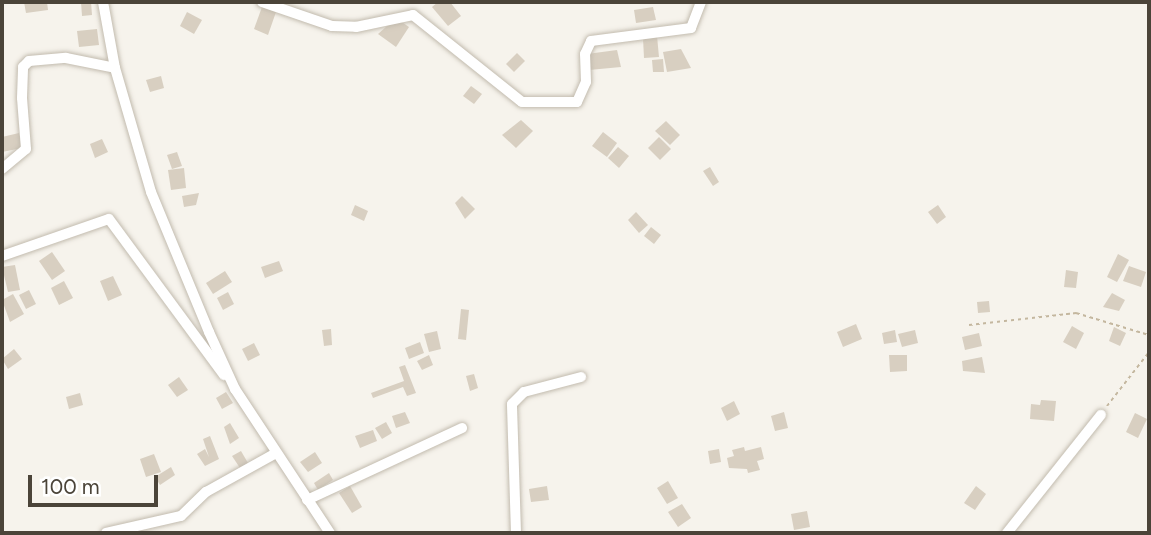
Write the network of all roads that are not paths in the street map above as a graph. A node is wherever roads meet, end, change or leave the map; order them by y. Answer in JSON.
{"nodes":[{"id":1,"x":103,"y":2,"type":"edge"},
{"id":2,"x":262,"y":2,"type":"edge"},
{"id":3,"x":701,"y":2,"type":"edge"},
{"id":4,"x":115,"y":68,"type":"junction"},
{"id":5,"x":2,"y":169,"type":"edge"},
{"id":6,"x":2,"y":256,"type":"edge"},
{"id":7,"x":581,"y":377,"type":"dead end"},
{"id":8,"x":235,"y":389,"type":"junction"},
{"id":9,"x":1101,"y":415,"type":"road end"},
{"id":10,"x":462,"y":428,"type":"dead end"},
{"id":11,"x":276,"y":453,"type":"junction"},
{"id":12,"x":307,"y":500,"type":"junction"},
{"id":13,"x":106,"y":533,"type":"edge"},
{"id":14,"x":330,"y":533,"type":"edge"},
{"id":15,"x":516,"y":533,"type":"edge"},
{"id":16,"x":1007,"y":533,"type":"edge"}],
"edges":[{"from":1,"to":4,"type":"street"},
{"from":2,"to":3,"type":"street"},
{"from":4,"to":5,"type":"street"},
{"from":4,"to":8,"type":"street"},
{"from":6,"to":8,"type":"street"},
{"from":7,"to":15,"type":"street"},
{"from":8,"to":11,"type":"street"},
{"from":9,"to":16,"type":"street"},
{"from":10,"to":12,"type":"street"},
{"from":11,"to":12,"type":"street"},
{"from":11,"to":13,"type":"street"},
{"from":12,"to":14,"type":"street"}]}
